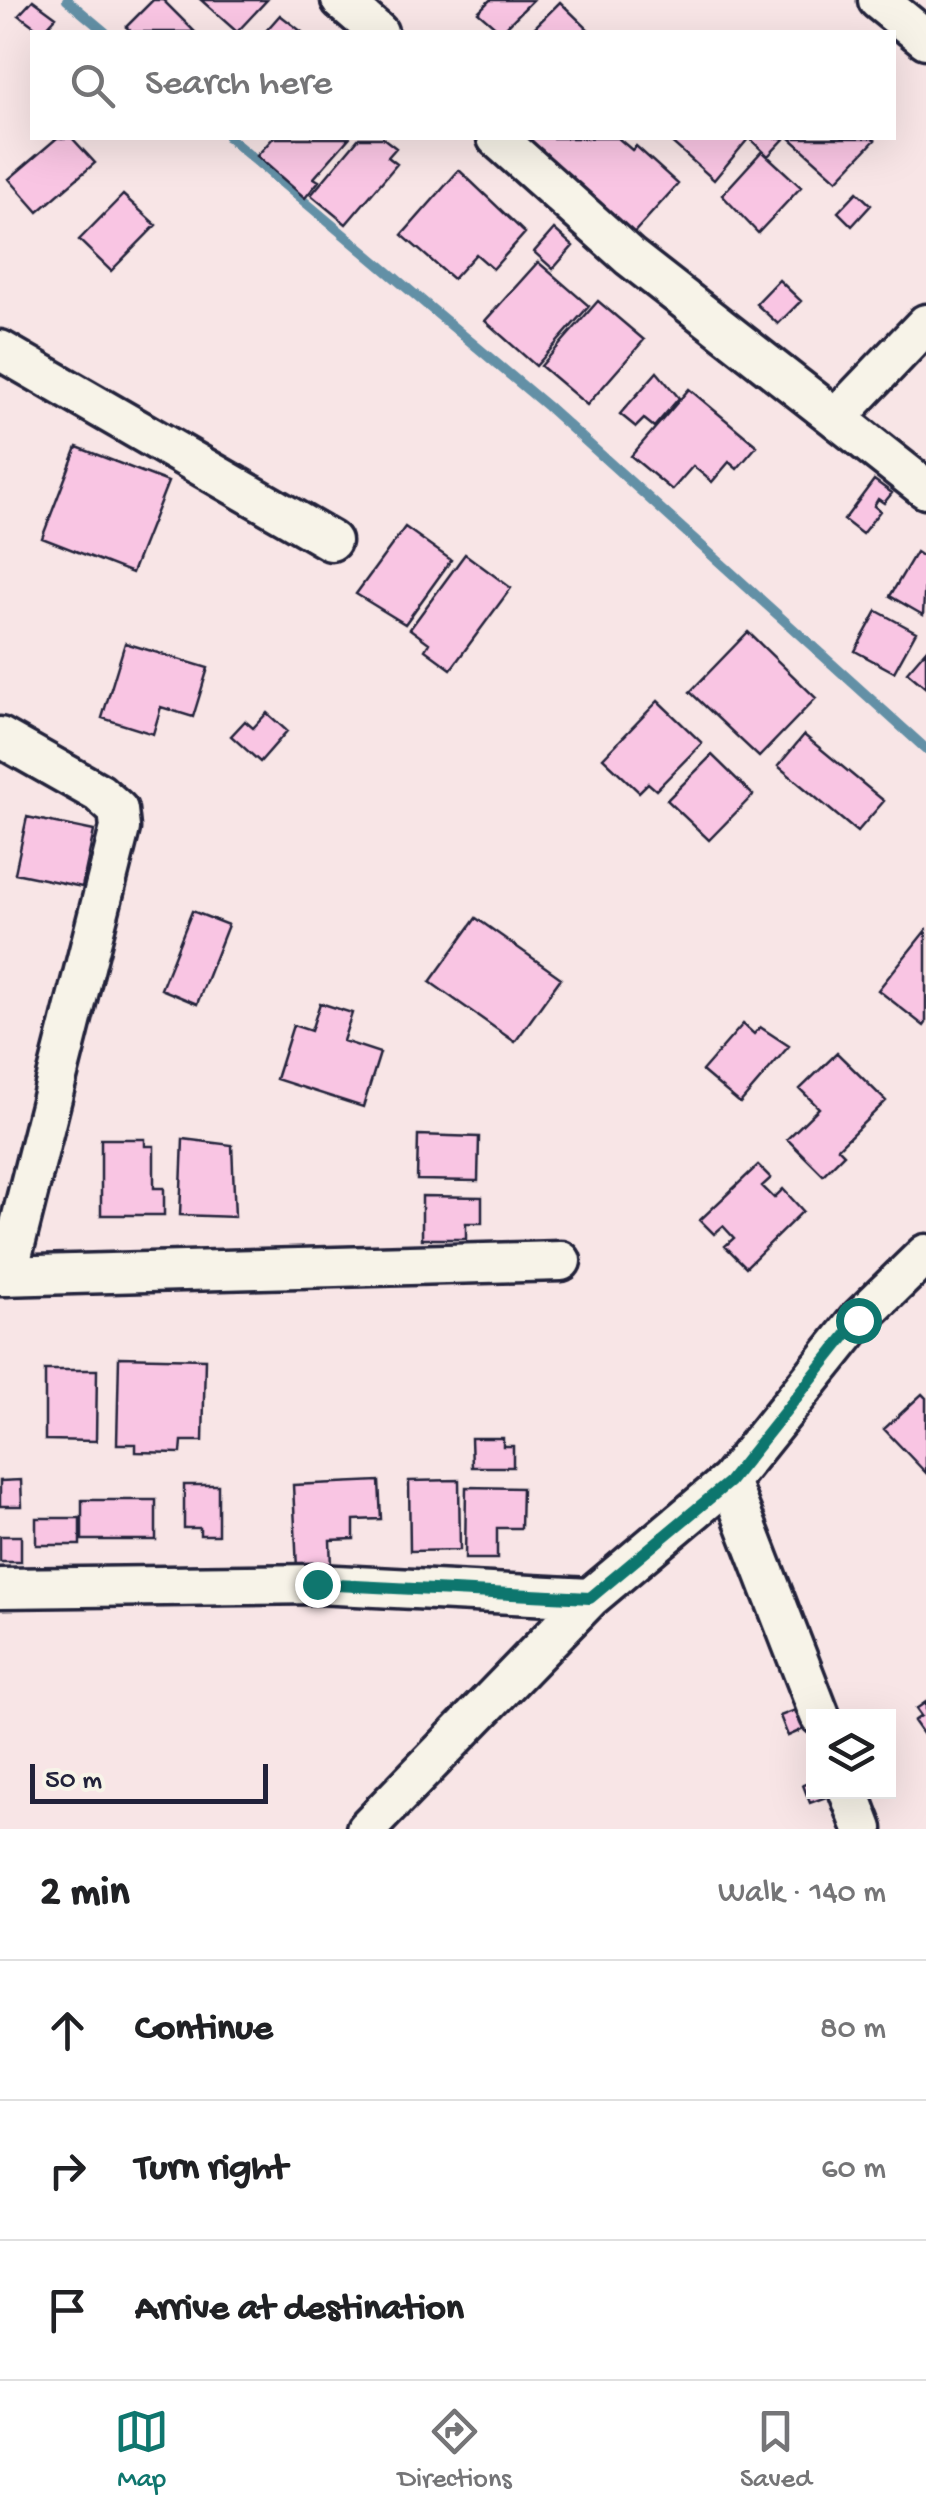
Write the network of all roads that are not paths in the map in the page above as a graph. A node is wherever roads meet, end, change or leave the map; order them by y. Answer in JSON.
{"nodes":[{"id":1,"x":341,"y":0,"type":"edge"},
{"id":2,"x":878,"y":0,"type":"edge"},
{"id":3,"x":376,"y":30,"type":"edge"},
{"id":4,"x":926,"y":39,"type":"edge"},
{"id":5,"x":499,"y":140,"type":"edge"},
{"id":6,"x":926,"y":324,"type":"edge"},
{"id":7,"x":0,"y":350,"type":"edge"},
{"id":8,"x":836,"y":418,"type":"junction"},
{"id":9,"x":926,"y":488,"type":"edge"},
{"id":10,"x":331,"y":542,"type":"dead end"},
{"id":11,"x":0,"y":737,"type":"edge"},
{"id":12,"x":926,"y":1254,"type":"edge"},
{"id":13,"x":562,"y":1261,"type":"dead end"},
{"id":14,"x":4,"y":1276,"type":"edge"},
{"id":15,"x":729,"y":1482,"type":"junction"},
{"id":16,"x":0,"y":1588,"type":"edge"},
{"id":17,"x":590,"y":1598,"type":"junction"},
{"id":18,"x":817,"y":1709,"type":"edge"},
{"id":19,"x":852,"y":1799,"type":"edge"},
{"id":20,"x":366,"y":1829,"type":"edge"},
{"id":21,"x":863,"y":1829,"type":"edge"}],
"edges":[{"from":1,"to":3,"type":"street"},
{"from":2,"to":4,"type":"street"},
{"from":5,"to":8,"type":"street"},
{"from":6,"to":8,"type":"street"},
{"from":7,"to":10,"type":"street"},
{"from":8,"to":9,"type":"street"},
{"from":11,"to":14,"type":"street"},
{"from":12,"to":15,"type":"street"},
{"from":13,"to":14,"type":"street"},
{"from":15,"to":17,"type":"street"},
{"from":15,"to":18,"type":"street"},
{"from":16,"to":17,"type":"street"},
{"from":17,"to":20,"type":"street"},
{"from":19,"to":21,"type":"street"}]}
